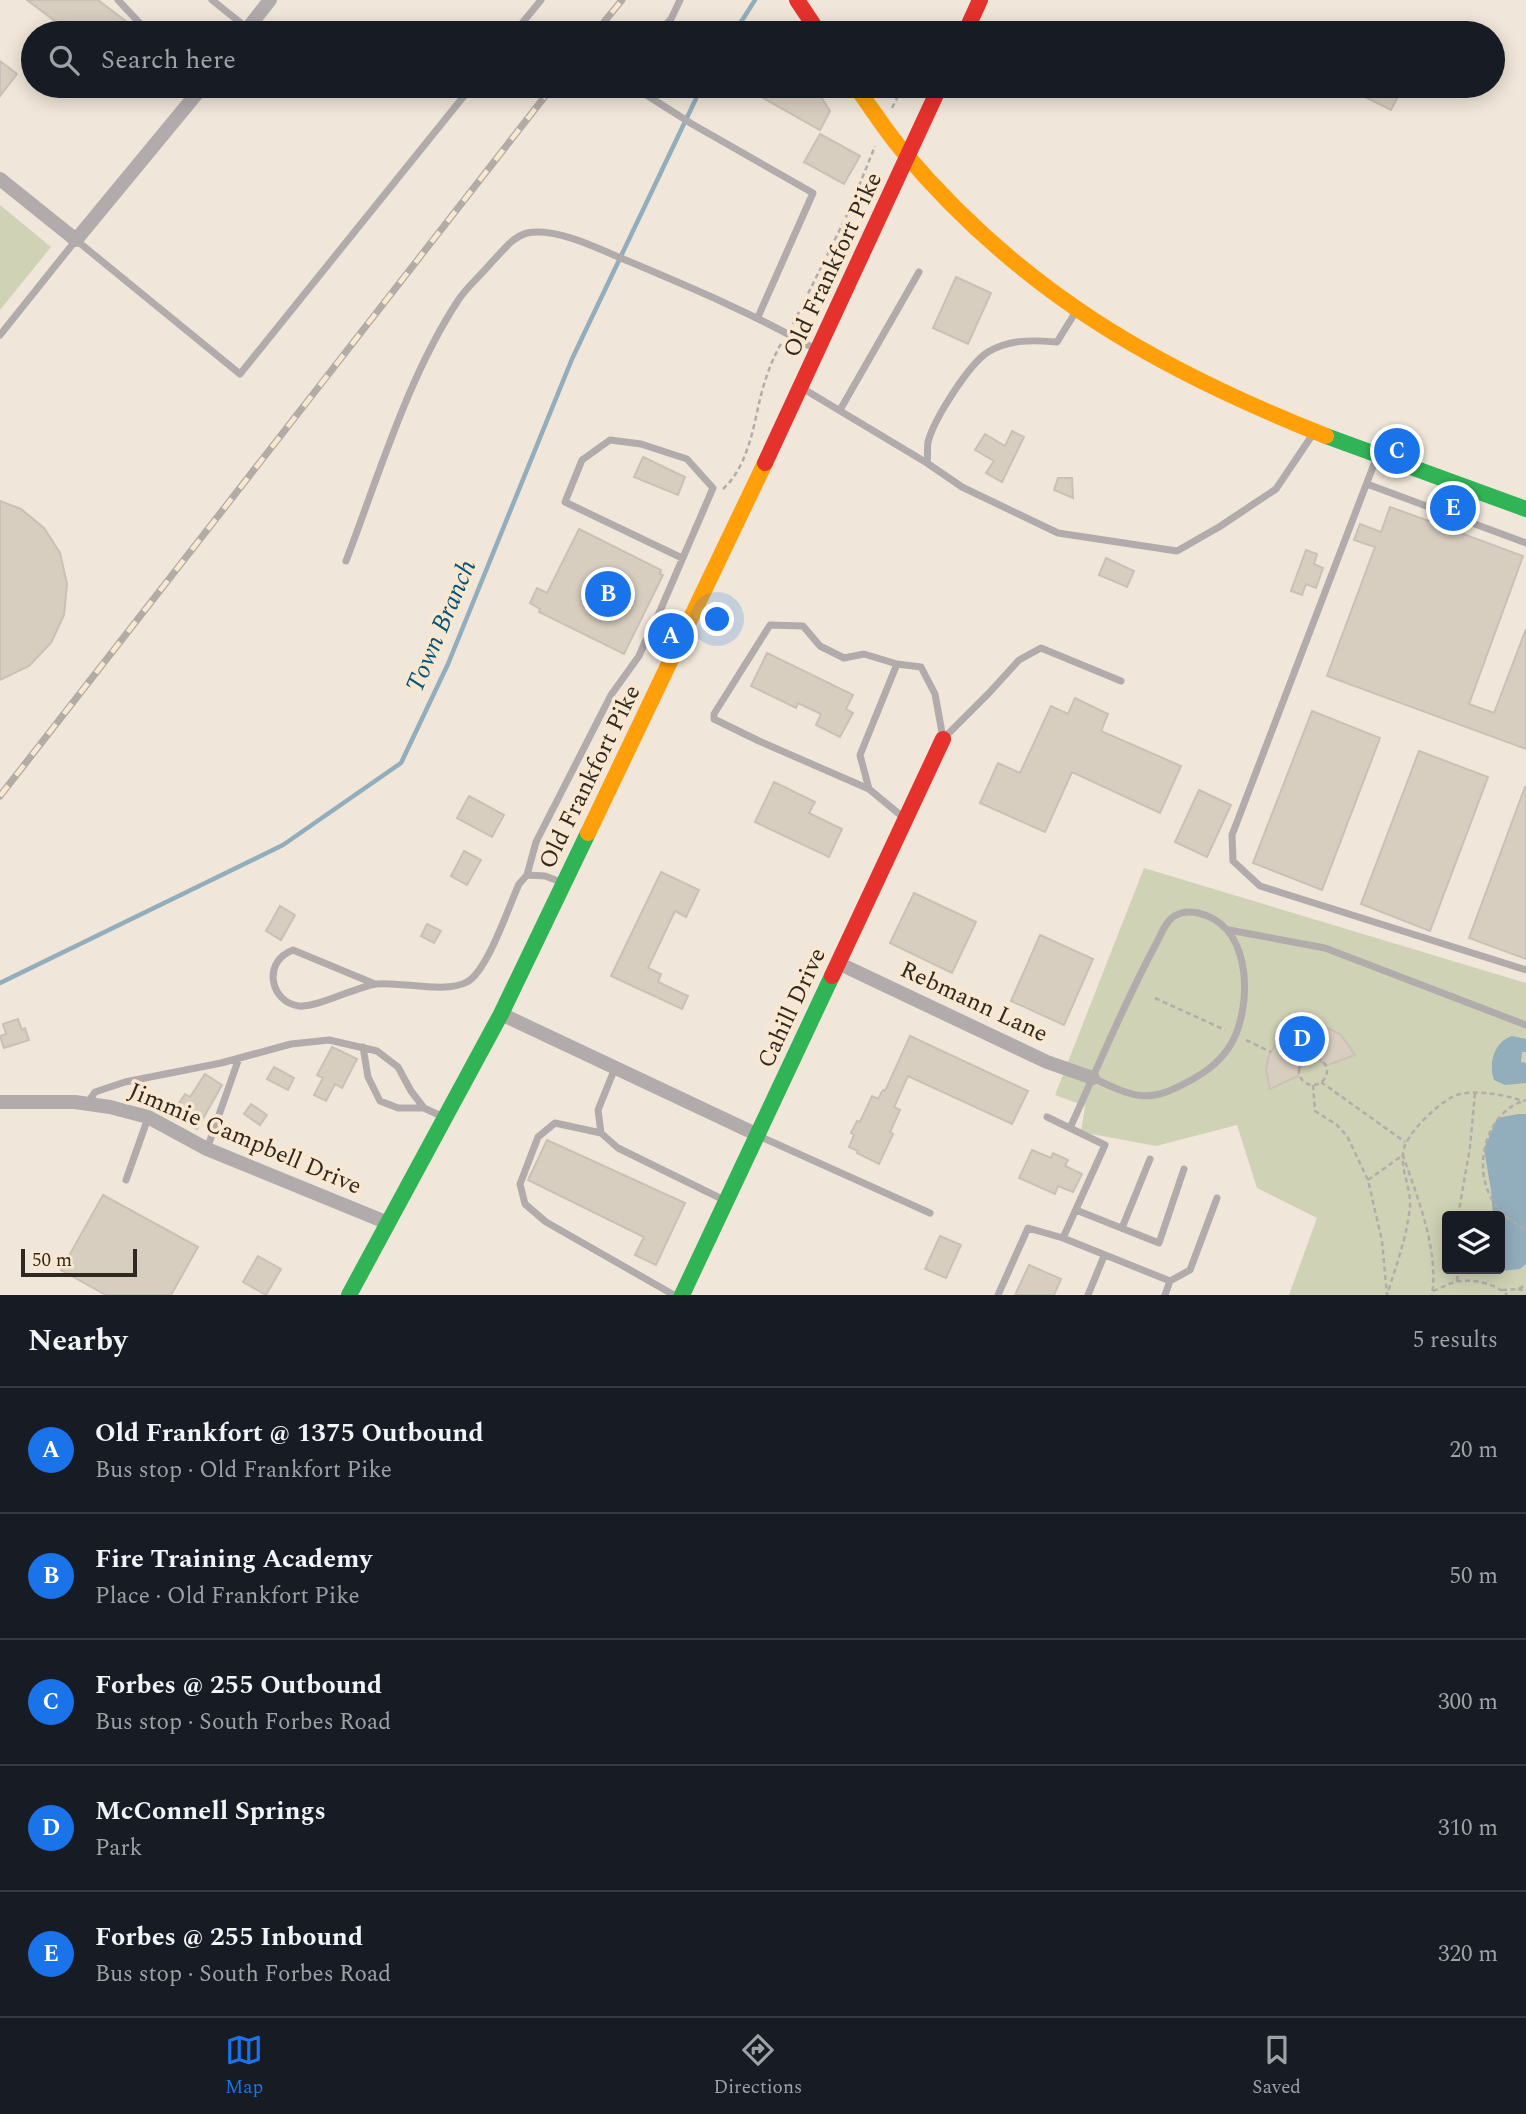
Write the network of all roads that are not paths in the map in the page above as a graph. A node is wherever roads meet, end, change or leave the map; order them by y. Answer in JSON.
{"nodes":[{"id":1,"x":118,"y":0,"type":"edge"},
{"id":2,"x":212,"y":0,"type":"edge"},
{"id":3,"x":270,"y":0,"type":"edge"},
{"id":4,"x":541,"y":0,"type":"edge"},
{"id":5,"x":680,"y":0,"type":"edge"},
{"id":6,"x":797,"y":0,"type":"edge"},
{"id":7,"x":981,"y":0,"type":"edge"},
{"id":8,"x":138,"y":21,"type":"edge"},
{"id":9,"x":235,"y":21,"type":"edge"},
{"id":10,"x":254,"y":21,"type":"edge"},
{"id":11,"x":524,"y":21,"type":"edge"},
{"id":12,"x":669,"y":21,"type":"edge"},
{"id":13,"x":811,"y":21,"type":"edge"},
{"id":14,"x":971,"y":21,"type":"edge"},
{"id":15,"x":189,"y":98,"type":"edge"},
{"id":16,"x":462,"y":98,"type":"edge"},
{"id":17,"x":651,"y":98,"type":"edge"},
{"id":18,"x":864,"y":98,"type":"edge"},
{"id":19,"x":934,"y":98,"type":"edge"},
{"id":20,"x":907,"y":156,"type":"junction"},
{"id":21,"x":0,"y":179,"type":"edge"},
{"id":22,"x":76,"y":240,"type":"junction"},
{"id":23,"x":919,"y":272,"type":"dead end"},
{"id":24,"x":1077,"y":311,"type":"junction"},
{"id":25,"x":758,"y":317,"type":"junction"},
{"id":26,"x":0,"y":335,"type":"edge"},
{"id":27,"x":818,"y":351,"type":"junction"},
{"id":28,"x":802,"y":387,"type":"junction"},
{"id":29,"x":840,"y":410,"type":"junction"},
{"id":30,"x":1316,"y":431,"type":"junction"},
{"id":31,"x":1378,"y":454,"type":"junction"},
{"id":32,"x":927,"y":463,"type":"junction"},
{"id":33,"x":1367,"y":484,"type":"junction"},
{"id":34,"x":1526,"y":509,"type":"edge"},
{"id":35,"x":1526,"y":543,"type":"edge"},
{"id":36,"x":682,"y":558,"type":"junction"},
{"id":37,"x":346,"y":561,"type":"dead end"},
{"id":38,"x":645,"y":642,"type":"junction"},
{"id":39,"x":674,"y":654,"type":"junction"},
{"id":40,"x":897,"y":664,"type":"junction"},
{"id":41,"x":1121,"y":681,"type":"dead end"},
{"id":42,"x":943,"y":739,"type":"junction"},
{"id":43,"x":869,"y":789,"type":"junction"},
{"id":44,"x":905,"y":819,"type":"junction"},
{"id":45,"x":527,"y":875,"type":"junction"},
{"id":46,"x":564,"y":883,"type":"junction"},
{"id":47,"x":1229,"y":930,"type":"junction"},
{"id":48,"x":838,"y":963,"type":"junction"},
{"id":49,"x":1526,"y":970,"type":"edge"},
{"id":50,"x":375,"y":984,"type":"junction"},
{"id":51,"x":501,"y":1014,"type":"junction"},
{"id":52,"x":1526,"y":1025,"type":"edge"},
{"id":53,"x":363,"y":1047,"type":"junction"},
{"id":54,"x":239,"y":1058,"type":"junction"},
{"id":55,"x":615,"y":1068,"type":"junction"},
{"id":56,"x":1093,"y":1078,"type":"junction"},
{"id":57,"x":0,"y":1102,"type":"edge"},
{"id":58,"x":87,"y":1104,"type":"junction"},
{"id":59,"x":424,"y":1108,"type":"junction"},
{"id":60,"x":148,"y":1117,"type":"junction"},
{"id":61,"x":1046,"y":1117,"type":"dead end"},
{"id":62,"x":445,"y":1118,"type":"junction"},
{"id":63,"x":1070,"y":1128,"type":"junction"},
{"id":64,"x":601,"y":1133,"type":"junction"},
{"id":65,"x":758,"y":1135,"type":"junction"},
{"id":66,"x":207,"y":1149,"type":"junction"},
{"id":67,"x":1150,"y":1160,"type":"dead end"},
{"id":68,"x":1184,"y":1169,"type":"dead end"},
{"id":69,"x":126,"y":1180,"type":"dead end"},
{"id":70,"x":1217,"y":1198,"type":"dead end"},
{"id":71,"x":727,"y":1201,"type":"junction"},
{"id":72,"x":1076,"y":1210,"type":"junction"},
{"id":73,"x":930,"y":1213,"type":"dead end"},
{"id":74,"x":388,"y":1223,"type":"junction"},
{"id":75,"x":1122,"y":1228,"type":"junction"},
{"id":76,"x":1063,"y":1238,"type":"junction"},
{"id":77,"x":1104,"y":1256,"type":"junction"},
{"id":78,"x":1170,"y":1281,"type":"junction"},
{"id":79,"x":349,"y":1295,"type":"edge"},
{"id":80,"x":674,"y":1295,"type":"edge"},
{"id":81,"x":682,"y":1295,"type":"edge"},
{"id":82,"x":998,"y":1295,"type":"edge"},
{"id":83,"x":1088,"y":1295,"type":"edge"},
{"id":84,"x":1165,"y":1295,"type":"edge"}],
"edges":[{"from":1,"to":8,"type":"lane"},
{"from":2,"to":9,"type":"lane"},
{"from":3,"to":10,"type":"street"},
{"from":4,"to":11,"type":"lane"},
{"from":5,"to":12,"type":"lane"},
{"from":6,"to":13,"type":"main road"},
{"from":7,"to":14,"type":"main road"},
{"from":15,"to":22,"type":"street"},
{"from":16,"to":22,"type":"lane"},
{"from":17,"to":25,"type":"lane"},
{"from":18,"to":20,"type":"main road"},
{"from":19,"to":20,"type":"main road","name":"Old Frankfort Pike"},
{"from":20,"to":24,"type":"main road"},
{"from":20,"to":27,"type":"main road","name":"Old Frankfort Pike"},
{"from":21,"to":22,"type":"street"},
{"from":22,"to":26,"type":"lane"},
{"from":23,"to":29,"type":"lane"},
{"from":24,"to":30,"type":"main road"},
{"from":24,"to":32,"type":"lane"},
{"from":25,"to":27,"type":"lane"},
{"from":25,"to":37,"type":"lane"},
{"from":27,"to":28,"type":"main road","name":"Old Frankfort Pike"},
{"from":28,"to":29,"type":"lane"},
{"from":28,"to":39,"type":"main road","name":"Old Frankfort Pike"},
{"from":29,"to":32,"type":"lane"},
{"from":30,"to":31,"type":"main road"},
{"from":30,"to":32,"type":"lane"},
{"from":31,"to":33,"type":"lane"},
{"from":31,"to":34,"type":"main road"},
{"from":33,"to":35,"type":"lane"},
{"from":33,"to":49,"type":"lane"},
{"from":36,"to":36,"type":"lane"},
{"from":36,"to":38,"type":"lane"},
{"from":38,"to":39,"type":"lane"},
{"from":38,"to":45,"type":"lane"},
{"from":39,"to":46,"type":"main road","name":"Old Frankfort Pike"},
{"from":40,"to":42,"type":"lane"},
{"from":40,"to":43,"type":"lane"},
{"from":40,"to":43,"type":"lane"},
{"from":41,"to":42,"type":"lane"},
{"from":42,"to":44,"type":"main road","name":"Cahill Drive"},
{"from":43,"to":44,"type":"lane"},
{"from":44,"to":48,"type":"main road","name":"Cahill Drive"},
{"from":45,"to":46,"type":"lane"},
{"from":45,"to":50,"type":"lane"},
{"from":46,"to":51,"type":"main road","name":"Old Frankfort Pike"},
{"from":47,"to":52,"type":"lane"},
{"from":47,"to":56,"type":"lane"},
{"from":47,"to":56,"type":"lane"},
{"from":48,"to":56,"type":"street","name":"Rebmann Lane"},
{"from":48,"to":65,"type":"main road","name":"Cahill Drive"},
{"from":50,"to":50,"type":"lane"},
{"from":51,"to":55,"type":"street"},
{"from":51,"to":62,"type":"main road","name":"Old Frankfort Pike"},
{"from":53,"to":54,"type":"lane"},
{"from":53,"to":59,"type":"lane"},
{"from":53,"to":59,"type":"lane"},
{"from":54,"to":58,"type":"lane"},
{"from":54,"to":66,"type":"lane"},
{"from":55,"to":64,"type":"lane"},
{"from":55,"to":65,"type":"street"},
{"from":56,"to":63,"type":"lane"},
{"from":57,"to":58,"type":"street","name":"Jimmie Campbell Drive"},
{"from":58,"to":60,"type":"street","name":"Jimmie Campbell Drive"},
{"from":59,"to":62,"type":"lane"},
{"from":60,"to":66,"type":"street","name":"Jimmie Campbell Drive"},
{"from":60,"to":69,"type":"lane"},
{"from":61,"to":63,"type":"lane"},
{"from":62,"to":74,"type":"main road","name":"Old Frankfort Pike"},
{"from":63,"to":72,"type":"lane"},
{"from":64,"to":71,"type":"lane"},
{"from":64,"to":80,"type":"lane"},
{"from":65,"to":71,"type":"main road","name":"Cahill Drive"},
{"from":65,"to":73,"type":"lane"},
{"from":66,"to":74,"type":"street","name":"Jimmie Campbell Drive"},
{"from":67,"to":75,"type":"lane"},
{"from":68,"to":75,"type":"lane"},
{"from":70,"to":78,"type":"lane"},
{"from":71,"to":81,"type":"main road","name":"Cahill Drive"},
{"from":72,"to":75,"type":"lane"},
{"from":72,"to":76,"type":"lane"},
{"from":74,"to":79,"type":"main road","name":"Old Frankfort Pike"},
{"from":76,"to":77,"type":"lane"},
{"from":76,"to":82,"type":"lane"},
{"from":77,"to":78,"type":"lane"},
{"from":77,"to":83,"type":"lane"},
{"from":78,"to":84,"type":"lane"}]}
